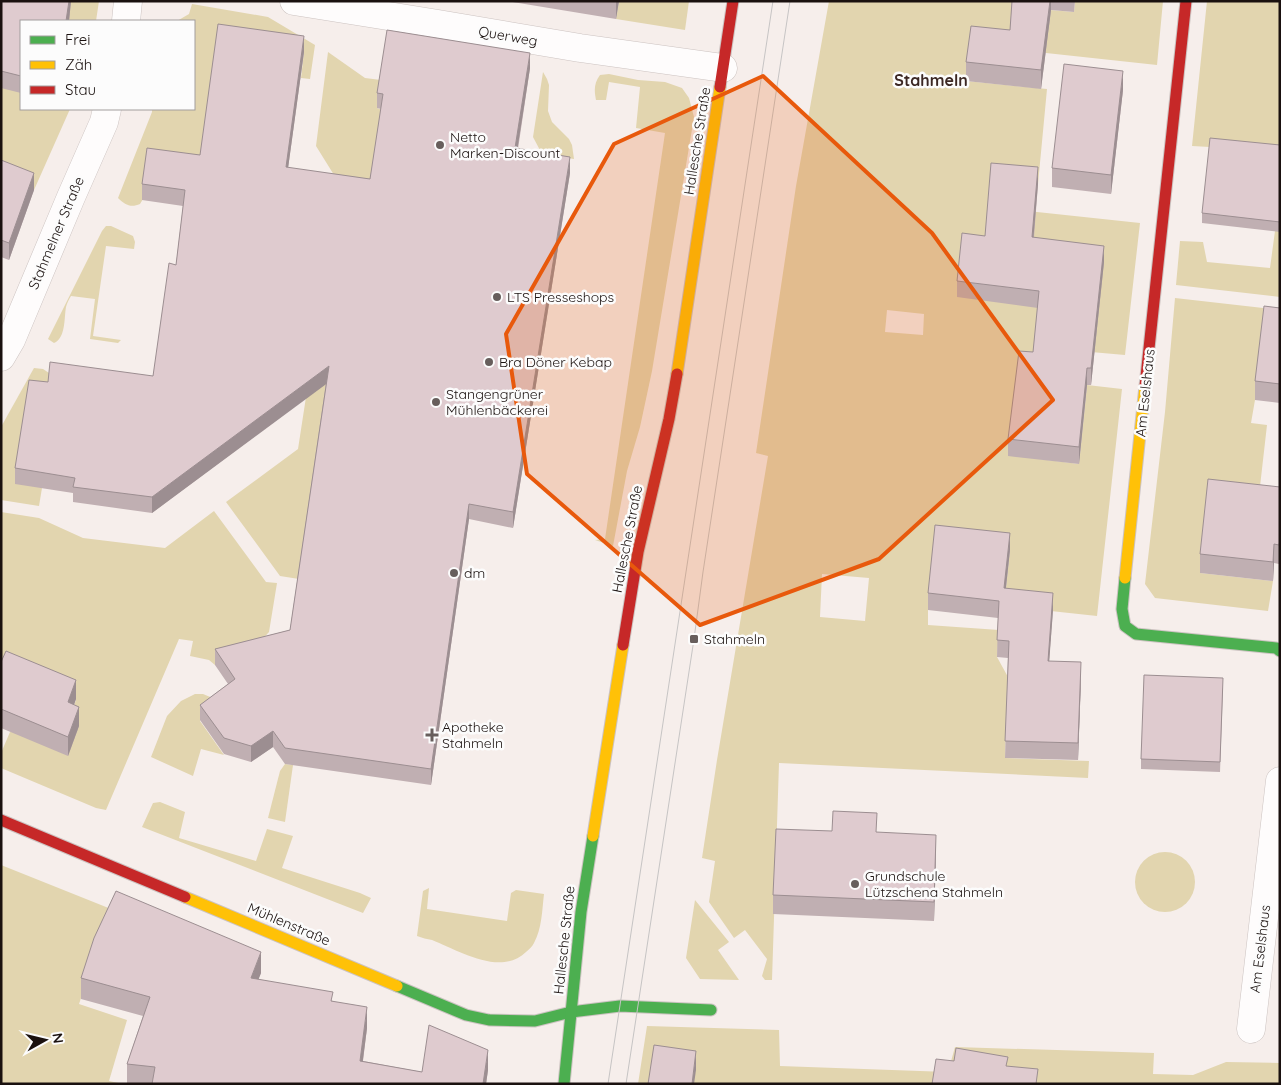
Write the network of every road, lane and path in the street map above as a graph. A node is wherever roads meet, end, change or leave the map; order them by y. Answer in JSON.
{"nodes":[{"id":1,"x":128,"y":1,"type":"edge"},
{"id":2,"x":294,"y":1,"type":"edge"},
{"id":3,"x":733,"y":1,"type":"edge"},
{"id":4,"x":1186,"y":1,"type":"edge"},
{"id":5,"x":126,"y":20,"type":"edge"},
{"id":6,"x":723,"y":68,"type":"junction"},
{"id":7,"x":108,"y":110,"type":"edge"},
{"id":8,"x":1,"y":357,"type":"edge"},
{"id":9,"x":1280,"y":650,"type":"edge"},
{"id":10,"x":1280,"y":781,"type":"edge"},
{"id":11,"x":1,"y":820,"type":"edge"},
{"id":12,"x":711,"y":1010,"type":"dead end"},
{"id":13,"x":571,"y":1012,"type":"junction"},
{"id":14,"x":1250,"y":1029,"type":"dead end"},
{"id":15,"x":564,"y":1084,"type":"edge"}],
"edges":[{"from":1,"to":5,"type":"street"},
{"from":2,"to":6,"type":"street","name":"Querweg"},
{"from":3,"to":6,"type":"street","name":"Hallesche Straße"},
{"from":4,"to":9,"type":"street","name":"Am Eselshaus"},
{"from":6,"to":13,"type":"street","name":"Hallesche Straße"},
{"from":7,"to":8,"type":"street","name":"Stahmelner Straße"},
{"from":10,"to":14,"type":"street","name":"Am Eselshaus"},
{"from":11,"to":13,"type":"street","name":"Mühlenstraße"},
{"from":12,"to":13,"type":"street","name":"Mühlenstraße"},
{"from":13,"to":15,"type":"street","name":"Hallesche Straße"}]}
